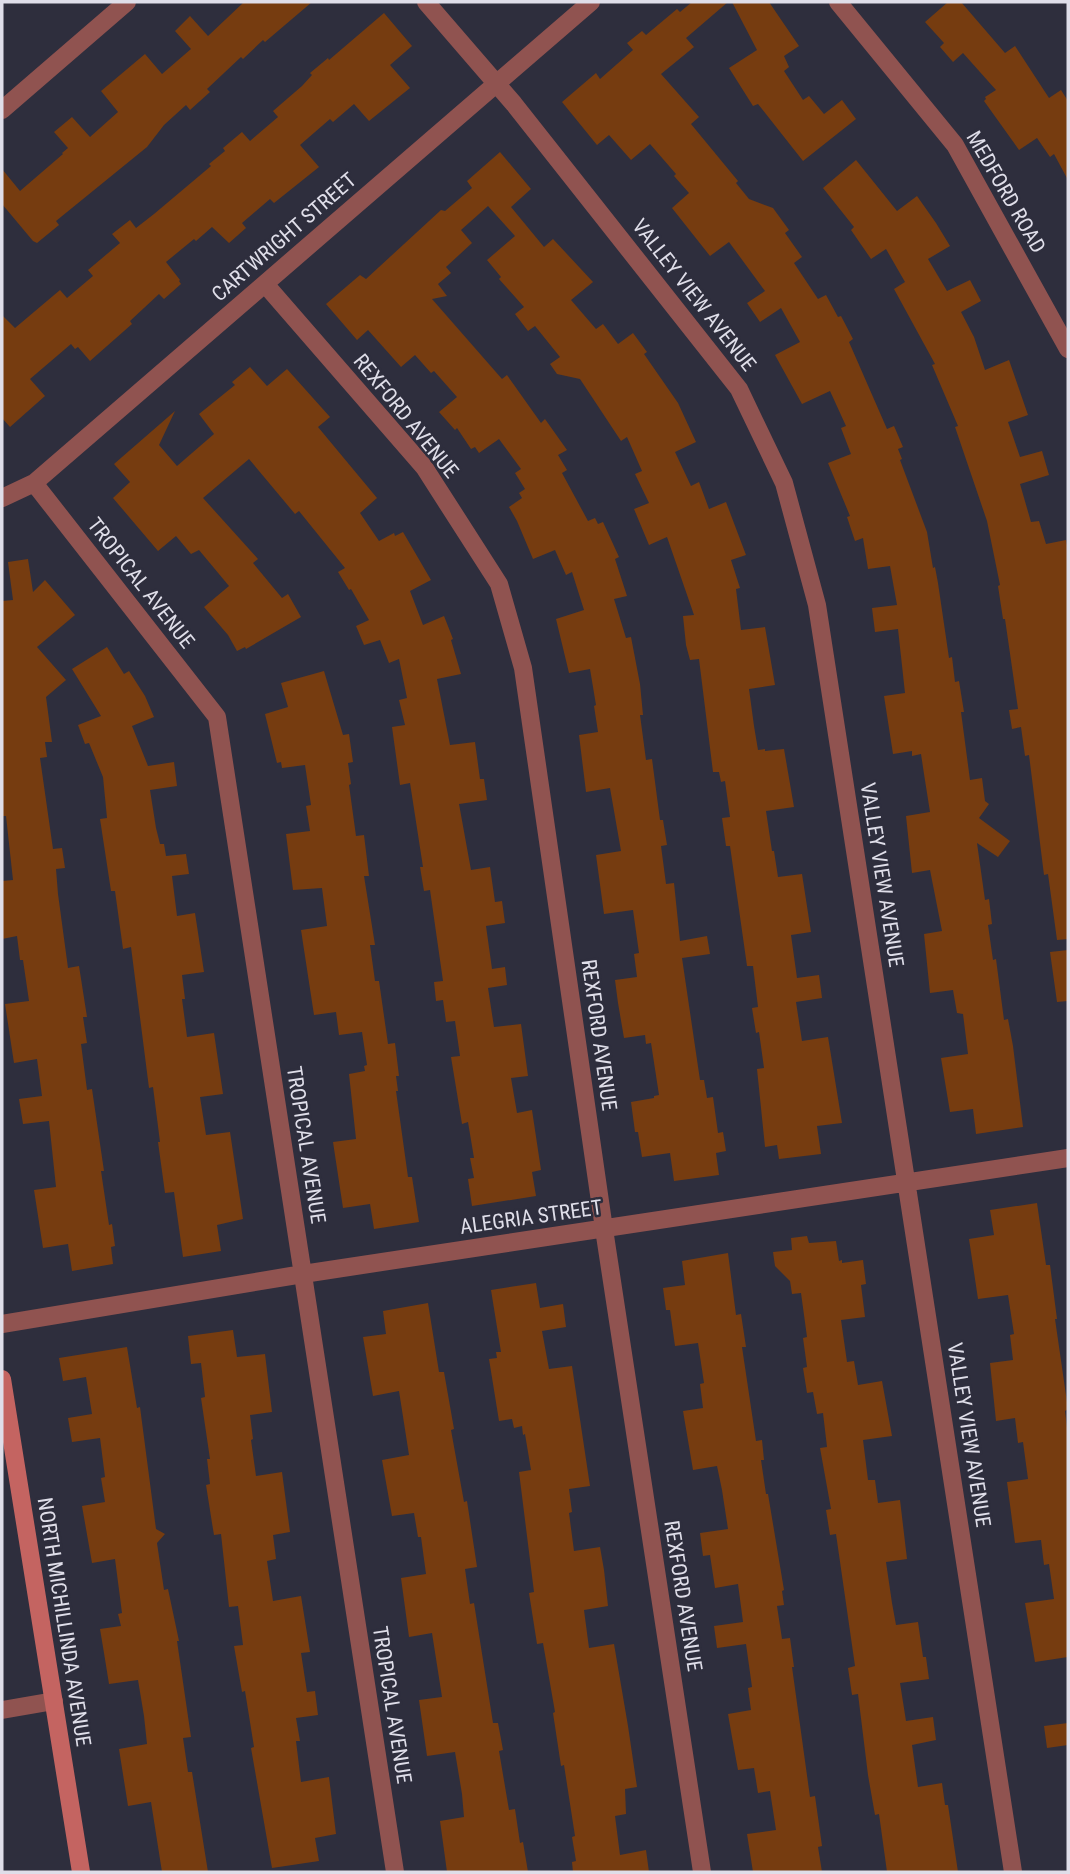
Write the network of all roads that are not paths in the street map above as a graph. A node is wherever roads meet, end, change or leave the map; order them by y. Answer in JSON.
{"nodes":[{"id":1,"x":127,"y":2,"type":"edge"},
{"id":2,"x":426,"y":2,"type":"edge"},
{"id":3,"x":591,"y":2,"type":"edge"},
{"id":4,"x":838,"y":2,"type":"edge"},
{"id":5,"x":496,"y":82,"type":"junction"},
{"id":6,"x":2,"y":110,"type":"edge"},
{"id":7,"x":265,"y":284,"type":"junction"},
{"id":8,"x":1068,"y":349,"type":"edge"},
{"id":9,"x":34,"y":484,"type":"junction"},
{"id":10,"x":2,"y":498,"type":"edge"},
{"id":11,"x":1068,"y":1158,"type":"edge"},
{"id":12,"x":907,"y":1183,"type":"junction"},
{"id":13,"x":604,"y":1229,"type":"junction"},
{"id":14,"x":303,"y":1274,"type":"junction"},
{"id":15,"x":2,"y":1324,"type":"edge"},
{"id":16,"x":2,"y":1379,"type":"edge"},
{"id":17,"x":54,"y":1701,"type":"junction"},
{"id":18,"x":2,"y":1710,"type":"edge"},
{"id":19,"x":81,"y":1872,"type":"edge"},
{"id":20,"x":395,"y":1872,"type":"edge"},
{"id":21,"x":702,"y":1872,"type":"edge"},
{"id":22,"x":1013,"y":1872,"type":"edge"}],
"edges":[{"from":1,"to":6,"type":"street"},
{"from":2,"to":5,"type":"street","name":"VALLEY VIEW AVENUE"},
{"from":3,"to":5,"type":"street","name":"CARTWRIGHT STREET"},
{"from":4,"to":8,"type":"street","name":"MEDFORD ROAD"},
{"from":5,"to":7,"type":"street","name":"CARTWRIGHT STREET"},
{"from":5,"to":12,"type":"street","name":"VALLEY VIEW AVENUE"},
{"from":7,"to":9,"type":"street","name":"CARTWRIGHT STREET"},
{"from":7,"to":13,"type":"street","name":"REXFORD AVENUE"},
{"from":9,"to":10,"type":"street","name":"CARTWRIGHT STREET"},
{"from":9,"to":14,"type":"street","name":"TROPICAL AVENUE"},
{"from":11,"to":12,"type":"street","name":"ALEGRIA STREET"},
{"from":12,"to":13,"type":"street","name":"ALEGRIA STREET"},
{"from":12,"to":22,"type":"street","name":"VALLEY VIEW AVENUE"},
{"from":13,"to":14,"type":"street","name":"ALEGRIA STREET"},
{"from":13,"to":21,"type":"street","name":"REXFORD AVENUE"},
{"from":14,"to":15,"type":"street","name":"ALEGRIA STREET"},
{"from":14,"to":20,"type":"street","name":"TROPICAL AVENUE"},
{"from":16,"to":17,"type":"street","name":"NORTH MICHILLINDA AVENUE"},
{"from":17,"to":18,"type":"street"},
{"from":17,"to":19,"type":"street","name":"NORTH MICHILLINDA AVENUE"}]}
